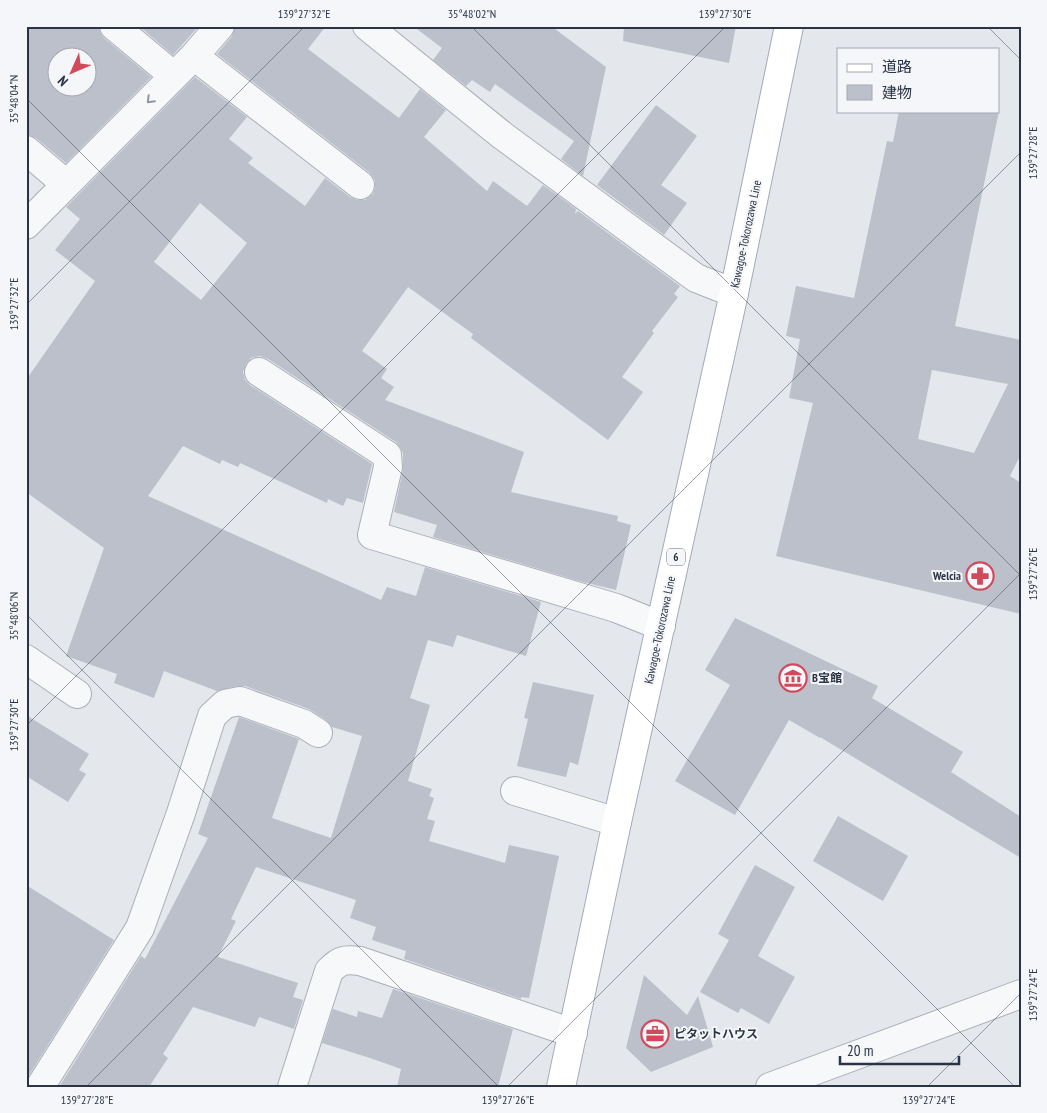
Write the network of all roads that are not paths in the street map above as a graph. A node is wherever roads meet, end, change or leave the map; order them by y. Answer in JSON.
{"nodes":[{"id":1,"x":114,"y":26,"type":"edge"},
{"id":2,"x":220,"y":26,"type":"edge"},
{"id":3,"x":367,"y":26,"type":"edge"},
{"id":4,"x":789,"y":26,"type":"edge"},
{"id":5,"x":194,"y":56,"type":"junction"},
{"id":6,"x":174,"y":76,"type":"junction"},
{"id":7,"x":26,"y":150,"type":"edge"},
{"id":8,"x":66,"y":184,"type":"junction"},
{"id":9,"x":360,"y":185,"type":"dead end"},
{"id":10,"x":26,"y":225,"type":"edge"},
{"id":11,"x":734,"y":293,"type":"junction"},
{"id":12,"x":259,"y":372,"type":"dead end"},
{"id":13,"x":661,"y":626,"type":"junction"},
{"id":14,"x":26,"y":659,"type":"edge"},
{"id":15,"x":77,"y":694,"type":"dead end"},
{"id":16,"x":318,"y":733,"type":"dead end"},
{"id":17,"x":515,"y":791,"type":"dead end"},
{"id":18,"x":617,"y":822,"type":"junction"},
{"id":19,"x":1021,"y":994,"type":"edge"},
{"id":20,"x":573,"y":1033,"type":"junction"},
{"id":21,"x":40,"y":1087,"type":"edge"},
{"id":22,"x":292,"y":1087,"type":"edge"},
{"id":23,"x":561,"y":1087,"type":"edge"},
{"id":24,"x":770,"y":1087,"type":"edge"}],
"edges":[{"from":1,"to":6,"type":"street"},
{"from":2,"to":5,"type":"street"},
{"from":3,"to":11,"type":"street"},
{"from":4,"to":11,"type":"main road","name":"Kawagoe-Tokorozawa Line","number":"6"},
{"from":5,"to":6,"type":"street"},
{"from":5,"to":9,"type":"street"},
{"from":6,"to":8,"type":"street","one_way":true},
{"from":7,"to":8,"type":"street"},
{"from":8,"to":10,"type":"street"},
{"from":11,"to":13,"type":"main road","name":"Kawagoe-Tokorozawa Line","number":"6"},
{"from":12,"to":13,"type":"street"},
{"from":13,"to":18,"type":"main road","name":"Kawagoe-Tokorozawa Line","number":"6"},
{"from":14,"to":15,"type":"street"},
{"from":16,"to":21,"type":"street"},
{"from":17,"to":18,"type":"street"},
{"from":18,"to":20,"type":"main road","name":"Kawagoe-Tokorozawa Line","number":"6"},
{"from":19,"to":24,"type":"street"},
{"from":20,"to":22,"type":"street"},
{"from":20,"to":23,"type":"main road","name":"Kawagoe-Tokorozawa Line","number":"6"}]}
